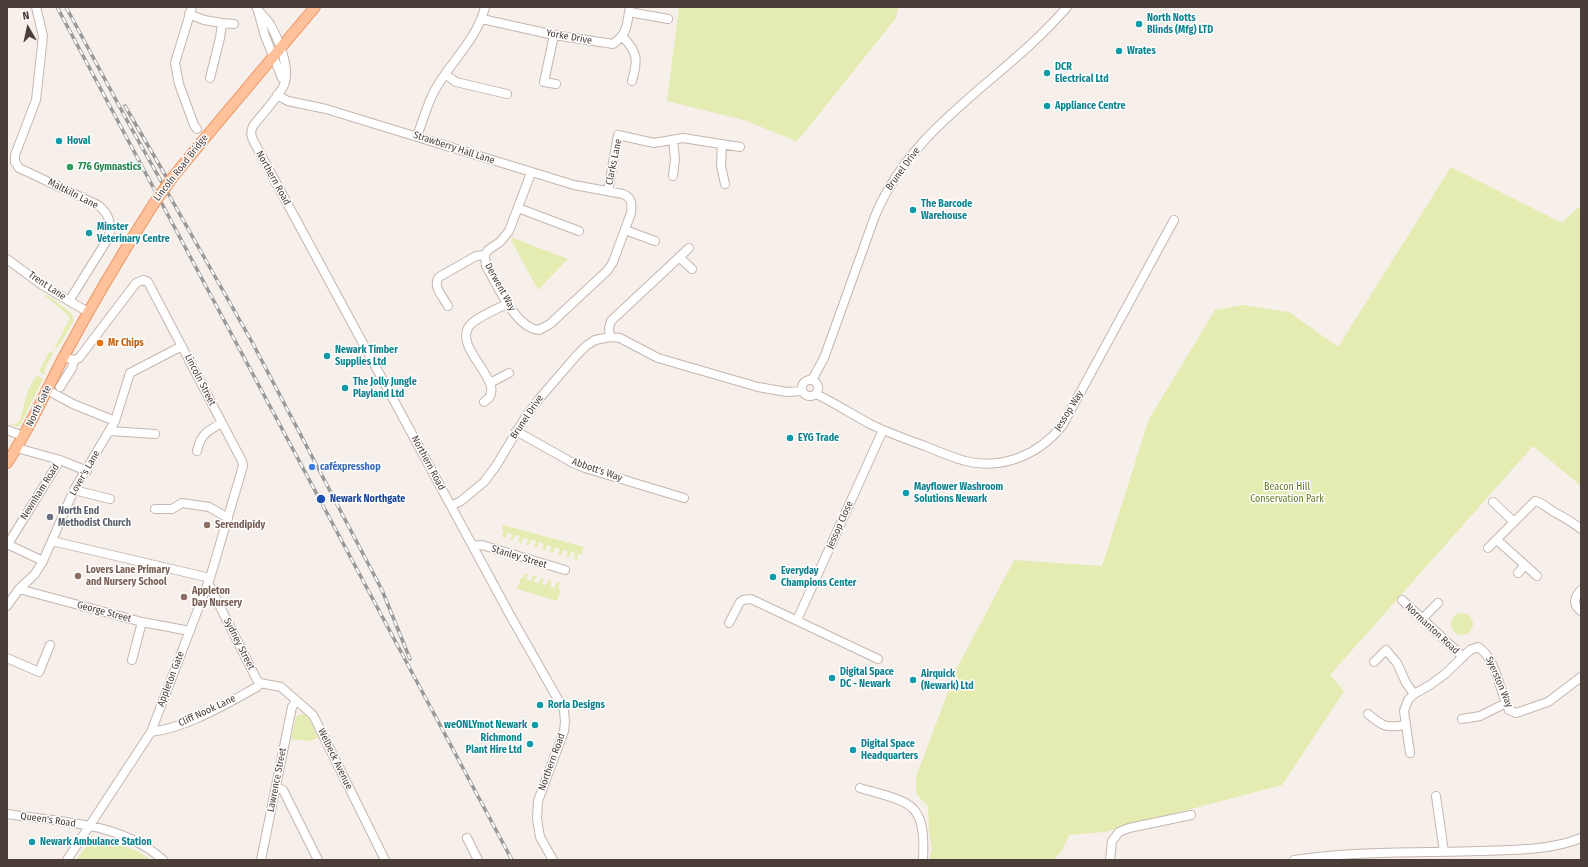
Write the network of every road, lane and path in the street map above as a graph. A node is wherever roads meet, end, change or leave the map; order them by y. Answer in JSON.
{"nodes":[{"id":1,"x":36,"y":7,"type":"edge"},
{"id":2,"x":315,"y":7,"type":"edge"},
{"id":3,"x":485,"y":7,"type":"edge"},
{"id":4,"x":1067,"y":7,"type":"edge"},
{"id":5,"x":257,"y":9,"type":"edge"},
{"id":6,"x":630,"y":10,"type":"edge"},
{"id":7,"x":190,"y":11,"type":"edge"},
{"id":8,"x":482,"y":19,"type":"junction"},
{"id":9,"x":668,"y":19,"type":"dead end"},
{"id":10,"x":222,"y":23,"type":"junction"},
{"id":11,"x":234,"y":24,"type":"dead end"},
{"id":12,"x":554,"y":35,"type":"junction"},
{"id":13,"x":623,"y":37,"type":"junction"},
{"id":14,"x":280,"y":48,"type":"junction"},
{"id":15,"x":273,"y":56,"type":"junction"},
{"id":16,"x":445,"y":74,"type":"junction"},
{"id":17,"x":210,"y":78,"type":"dead end"},
{"id":18,"x":285,"y":79,"type":"junction"},
{"id":19,"x":632,"y":82,"type":"dead end"},
{"id":20,"x":556,"y":84,"type":"dead end"},
{"id":21,"x":507,"y":94,"type":"dead end"},
{"id":22,"x":277,"y":95,"type":"junction"},
{"id":23,"x":197,"y":129,"type":"dead end"},
{"id":24,"x":417,"y":136,"type":"junction"},
{"id":25,"x":674,"y":140,"type":"junction"},
{"id":26,"x":722,"y":144,"type":"junction"},
{"id":27,"x":740,"y":147,"type":"dead end"},
{"id":28,"x":531,"y":173,"type":"junction"},
{"id":29,"x":673,"y":176,"type":"dead end"},
{"id":30,"x":725,"y":184,"type":"dead end"},
{"id":31,"x":608,"y":191,"type":"junction"},
{"id":32,"x":630,"y":200,"type":"joint"},
{"id":33,"x":518,"y":208,"type":"junction"},
{"id":34,"x":1174,"y":220,"type":"dead end"},
{"id":35,"x":625,"y":230,"type":"junction"},
{"id":36,"x":579,"y":232,"type":"dead end"},
{"id":37,"x":655,"y":241,"type":"dead end"},
{"id":38,"x":688,"y":248,"type":"dead end"},
{"id":39,"x":485,"y":255,"type":"junction"},
{"id":40,"x":679,"y":257,"type":"junction"},
{"id":41,"x":7,"y":259,"type":"edge"},
{"id":42,"x":692,"y":269,"type":"dead end"},
{"id":43,"x":148,"y":282,"type":"joint"},
{"id":44,"x":69,"y":301,"type":"junction"},
{"id":45,"x":508,"y":303,"type":"junction"},
{"id":46,"x":448,"y":306,"type":"dead end"},
{"id":47,"x":88,"y":312,"type":"junction"},
{"id":48,"x":610,"y":337,"type":"junction"},
{"id":49,"x":182,"y":346,"type":"junction"},
{"id":50,"x":63,"y":357,"type":"junction"},
{"id":51,"x":74,"y":360,"type":"junction"},
{"id":52,"x":509,"y":373,"type":"dead end"},
{"id":53,"x":812,"y":380,"type":"junction"},
{"id":54,"x":490,"y":383,"type":"junction"},
{"id":55,"x":60,"y":387,"type":"dead end"},
{"id":56,"x":47,"y":390,"type":"junction"},
{"id":57,"x":802,"y":391,"type":"junction"},
{"id":58,"x":816,"y":394,"type":"junction"},
{"id":59,"x":484,"y":402,"type":"dead end"},
{"id":60,"x":115,"y":421,"type":"junction"},
{"id":61,"x":222,"y":423,"type":"junction"},
{"id":62,"x":7,"y":430,"type":"edge"},
{"id":63,"x":883,"y":430,"type":"junction"},
{"id":64,"x":110,"y":431,"type":"junction"},
{"id":65,"x":516,"y":431,"type":"junction"},
{"id":66,"x":152,"y":432,"type":"dead end"},
{"id":67,"x":23,"y":436,"type":"junction"},
{"id":68,"x":17,"y":448,"type":"junction"},
{"id":69,"x":197,"y":451,"type":"dead end"},
{"id":70,"x":60,"y":460,"type":"junction"},
{"id":71,"x":7,"y":463,"type":"edge"},
{"id":72,"x":86,"y":472,"type":"junction"},
{"id":73,"x":239,"y":481,"type":"joint"},
{"id":74,"x":74,"y":490,"type":"junction"},
{"id":75,"x":684,"y":498,"type":"dead end"},
{"id":76,"x":110,"y":499,"type":"dead end"},
{"id":77,"x":1493,"y":502,"type":"dead end"},
{"id":78,"x":451,"y":506,"type":"junction"},
{"id":79,"x":155,"y":509,"type":"dead end"},
{"id":80,"x":228,"y":518,"type":"junction"},
{"id":81,"x":1514,"y":522,"type":"junction"},
{"id":82,"x":1581,"y":529,"type":"edge"},
{"id":83,"x":1497,"y":540,"type":"junction"},
{"id":84,"x":52,"y":541,"type":"junction"},
{"id":85,"x":7,"y":544,"type":"edge"},
{"id":86,"x":473,"y":546,"type":"junction"},
{"id":87,"x":1488,"y":548,"type":"dead end"},
{"id":88,"x":43,"y":560,"type":"junction"},
{"id":89,"x":1525,"y":565,"type":"junction"},
{"id":90,"x":565,"y":570,"type":"dead end"},
{"id":91,"x":1518,"y":573,"type":"dead end"},
{"id":92,"x":1537,"y":576,"type":"dead end"},
{"id":93,"x":209,"y":581,"type":"junction"},
{"id":94,"x":19,"y":589,"type":"junction"},
{"id":95,"x":1581,"y":590,"type":"edge"},
{"id":96,"x":1402,"y":600,"type":"dead end"},
{"id":97,"x":1438,"y":603,"type":"dead end"},
{"id":98,"x":7,"y":606,"type":"edge"},
{"id":99,"x":1581,"y":611,"type":"edge"},
{"id":100,"x":1422,"y":619,"type":"junction"},
{"id":101,"x":797,"y":620,"type":"junction"},
{"id":102,"x":142,"y":622,"type":"junction"},
{"id":103,"x":730,"y":623,"type":"dead end"},
{"id":104,"x":190,"y":631,"type":"junction"},
{"id":105,"x":50,"y":645,"type":"dead end"},
{"id":106,"x":1463,"y":657,"type":"junction"},
{"id":107,"x":7,"y":658,"type":"edge"},
{"id":108,"x":878,"y":658,"type":"dead end"},
{"id":109,"x":132,"y":660,"type":"dead end"},
{"id":110,"x":1374,"y":662,"type":"dead end"},
{"id":111,"x":1581,"y":677,"type":"edge"},
{"id":112,"x":260,"y":683,"type":"junction"},
{"id":113,"x":1414,"y":694,"type":"junction"},
{"id":114,"x":296,"y":701,"type":"junction"},
{"id":115,"x":1506,"y":703,"type":"junction"},
{"id":116,"x":1368,"y":714,"type":"dead end"},
{"id":117,"x":1462,"y":719,"type":"dead end"},
{"id":118,"x":1377,"y":722,"type":"junction"},
{"id":119,"x":1406,"y":725,"type":"junction"},
{"id":120,"x":1372,"y":728,"type":"dead end"},
{"id":121,"x":151,"y":732,"type":"junction"},
{"id":122,"x":1410,"y":753,"type":"dead end"},
{"id":123,"x":276,"y":787,"type":"junction"},
{"id":124,"x":860,"y":788,"type":"dead end"},
{"id":125,"x":1436,"y":796,"type":"dead end"},
{"id":126,"x":7,"y":814,"type":"edge"},
{"id":127,"x":1191,"y":815,"type":"dead end"},
{"id":128,"x":89,"y":825,"type":"junction"},
{"id":129,"x":467,"y":838,"type":"dead end"},
{"id":130,"x":1581,"y":838,"type":"edge"},
{"id":131,"x":1498,"y":851,"type":"junction"},
{"id":132,"x":1444,"y":852,"type":"junction"},
{"id":133,"x":67,"y":860,"type":"edge"},
{"id":134,"x":163,"y":860,"type":"edge"},
{"id":135,"x":261,"y":860,"type":"edge"},
{"id":136,"x":318,"y":860,"type":"edge"},
{"id":137,"x":385,"y":860,"type":"edge"},
{"id":138,"x":478,"y":860,"type":"edge"},
{"id":139,"x":554,"y":860,"type":"edge"},
{"id":140,"x":924,"y":860,"type":"edge"},
{"id":141,"x":1110,"y":860,"type":"edge"},
{"id":142,"x":1294,"y":860,"type":"edge"},
{"id":143,"x":1499,"y":860,"type":"edge"}],
"edges":[{"from":1,"to":44,"type":"street","name":"Maltkiln Lane"},
{"from":2,"to":14,"type":"main road","name":"Lincoln Road Bridge"},
{"from":3,"to":8,"type":"street"},
{"from":4,"to":53,"type":"street","name":"Brunel Drive"},
{"from":5,"to":14,"type":"street"},
{"from":5,"to":15,"type":"street"},
{"from":6,"to":9,"type":"street"},
{"from":6,"to":13,"type":"street"},
{"from":7,"to":10,"type":"street"},
{"from":7,"to":23,"type":"street"},
{"from":8,"to":12,"type":"street","name":"Yorke Drive"},
{"from":8,"to":16,"type":"street"},
{"from":10,"to":11,"type":"street"},
{"from":10,"to":17,"type":"street"},
{"from":12,"to":13,"type":"street","name":"Yorke Drive"},
{"from":12,"to":20,"type":"street"},
{"from":13,"to":19,"type":"street"},
{"from":14,"to":15,"type":"main road","name":"Lincoln Road Bridge"},
{"from":14,"to":18,"type":"street"},
{"from":15,"to":18,"type":"street"},
{"from":15,"to":47,"type":"main road","name":"Lincoln Road Bridge","bridge":true},
{"from":16,"to":21,"type":"street"},
{"from":16,"to":24,"type":"street"},
{"from":18,"to":22,"type":"street","name":"Northern Road"},
{"from":22,"to":24,"type":"street","name":"Strawberry Hall Lane"},
{"from":22,"to":78,"type":"street","name":"Northern Road"},
{"from":24,"to":28,"type":"street","name":"Strawberry Hall Lane"},
{"from":25,"to":26,"type":"street","name":"Clarks Lane"},
{"from":25,"to":29,"type":"street"},
{"from":25,"to":31,"type":"street","name":"Clarks Lane"},
{"from":26,"to":27,"type":"street","name":"Clarks Lane"},
{"from":26,"to":30,"type":"street"},
{"from":28,"to":31,"type":"street","name":"Strawberry Hall Lane"},
{"from":28,"to":33,"type":"street","name":"Derwent Way"},
{"from":31,"to":32,"type":"street","name":"Strawberry Hall Lane"},
{"from":32,"to":35,"type":"street","name":"Derwent Way"},
{"from":33,"to":36,"type":"street"},
{"from":33,"to":39,"type":"street","name":"Derwent Way"},
{"from":34,"to":63,"type":"street","name":"Jessop Way"},
{"from":35,"to":37,"type":"street"},
{"from":35,"to":45,"type":"street","name":"Derwent Way"},
{"from":38,"to":40,"type":"street"},
{"from":39,"to":45,"type":"street","name":"Derwent Way"},
{"from":39,"to":46,"type":"street"},
{"from":40,"to":42,"type":"street"},
{"from":40,"to":48,"type":"street"},
{"from":41,"to":44,"type":"street","name":"Trent Lane"},
{"from":43,"to":49,"type":"street","name":"Lincoln Street"},
{"from":43,"to":51,"type":"street","name":"North Gate"},
{"from":44,"to":47,"type":"street","name":"Trent Lane"},
{"from":45,"to":54,"type":"street"},
{"from":47,"to":50,"type":"main road","name":"North Gate"},
{"from":48,"to":57,"type":"street"},
{"from":48,"to":65,"type":"street","name":"Brunel Drive"},
{"from":49,"to":60,"type":"street","name":"Lover's Lane"},
{"from":49,"to":61,"type":"street","name":"Lincoln Street"},
{"from":50,"to":51,"type":"street"},
{"from":50,"to":56,"type":"main road","name":"North Gate"},
{"from":51,"to":55,"type":"street","name":"North Gate"},
{"from":52,"to":54,"type":"street"},
{"from":53,"to":57,"type":"street"},
{"from":53,"to":58,"type":"street"},
{"from":54,"to":59,"type":"street"},
{"from":56,"to":60,"type":"street"},
{"from":56,"to":67,"type":"main road","name":"North Gate"},
{"from":57,"to":58,"type":"street"},
{"from":58,"to":63,"type":"street","name":"Jessop Way"},
{"from":60,"to":64,"type":"street","name":"Lover's Lane"},
{"from":61,"to":69,"type":"street"},
{"from":61,"to":73,"type":"street","name":"Lincoln Street"},
{"from":62,"to":67,"type":"street"},
{"from":63,"to":101,"type":"street","name":"Jessop Close"},
{"from":64,"to":66,"type":"street"},
{"from":64,"to":72,"type":"street","name":"Lover's Lane"},
{"from":65,"to":75,"type":"street","name":"Abbott's Way"},
{"from":65,"to":78,"type":"street","name":"Brunel Drive"},
{"from":67,"to":68,"type":"main road","name":"North Gate"},
{"from":68,"to":70,"type":"street"},
{"from":68,"to":71,"type":"main road","name":"North Gate"},
{"from":70,"to":72,"type":"street"},
{"from":70,"to":85,"type":"street","name":"Newnham Road"},
{"from":72,"to":74,"type":"street","name":"Lover's Lane"},
{"from":73,"to":80,"type":"street","name":"Appleton Gate"},
{"from":74,"to":76,"type":"street"},
{"from":74,"to":84,"type":"street","name":"Lover's Lane"},
{"from":77,"to":81,"type":"street"},
{"from":78,"to":86,"type":"street","name":"Northern Road"},
{"from":79,"to":80,"type":"street"},
{"from":80,"to":93,"type":"street","name":"Appleton Gate"},
{"from":81,"to":82,"type":"street"},
{"from":81,"to":83,"type":"street"},
{"from":83,"to":87,"type":"street"},
{"from":83,"to":89,"type":"street"},
{"from":84,"to":88,"type":"street","name":"Lover's Lane"},
{"from":84,"to":93,"type":"street"},
{"from":85,"to":88,"type":"street"},
{"from":86,"to":90,"type":"street","name":"Stanley Street"},
{"from":86,"to":139,"type":"street","name":"Northern Road"},
{"from":88,"to":94,"type":"street","name":"Lover's Lane"},
{"from":89,"to":91,"type":"street"},
{"from":89,"to":92,"type":"street"},
{"from":93,"to":104,"type":"street","name":"Appleton Gate"},
{"from":93,"to":112,"type":"street","name":"Sydney Street"},
{"from":94,"to":98,"type":"street","name":"Lover's Lane"},
{"from":94,"to":102,"type":"street","name":"George Street"},
{"from":95,"to":99,"type":"street"},
{"from":96,"to":100,"type":"street","name":"Normanton Road"},
{"from":97,"to":100,"type":"street"},
{"from":100,"to":106,"type":"street","name":"Normanton Road"},
{"from":101,"to":103,"type":"street"},
{"from":101,"to":108,"type":"street"},
{"from":102,"to":104,"type":"street","name":"George Street"},
{"from":102,"to":109,"type":"street"},
{"from":104,"to":121,"type":"street","name":"Appleton Gate"},
{"from":105,"to":107,"type":"street"},
{"from":106,"to":113,"type":"street","name":"Syerston Way"},
{"from":106,"to":115,"type":"street","name":"Syerston Way"},
{"from":110,"to":113,"type":"street"},
{"from":111,"to":115,"type":"street","name":"Syerston Way"},
{"from":112,"to":114,"type":"street","name":"Welbeck Avenue"},
{"from":112,"to":121,"type":"street","name":"Cliff Nook Lane"},
{"from":113,"to":119,"type":"street","name":"Syerston Way"},
{"from":114,"to":123,"type":"street","name":"Lawrence Street"},
{"from":114,"to":137,"type":"street","name":"Welbeck Avenue"},
{"from":115,"to":117,"type":"street"},
{"from":116,"to":118,"type":"street"},
{"from":118,"to":119,"type":"street"},
{"from":118,"to":120,"type":"street"},
{"from":119,"to":122,"type":"street","name":"Syerston Way"},
{"from":121,"to":128,"type":"street","name":"Appleton Gate"},
{"from":123,"to":135,"type":"street","name":"Lawrence Street"},
{"from":123,"to":136,"type":"street"},
{"from":124,"to":140,"type":"street"},
{"from":125,"to":132,"type":"street"},
{"from":126,"to":128,"type":"street","name":"Queen's Road"},
{"from":127,"to":141,"type":"street"},
{"from":128,"to":133,"type":"street","name":"Appleton Gate"},
{"from":128,"to":134,"type":"street","name":"Queen's Road"},
{"from":129,"to":138,"type":"street"},
{"from":130,"to":131,"type":"street"},
{"from":131,"to":132,"type":"street"},
{"from":131,"to":143,"type":"street"},
{"from":132,"to":142,"type":"street"}]}
